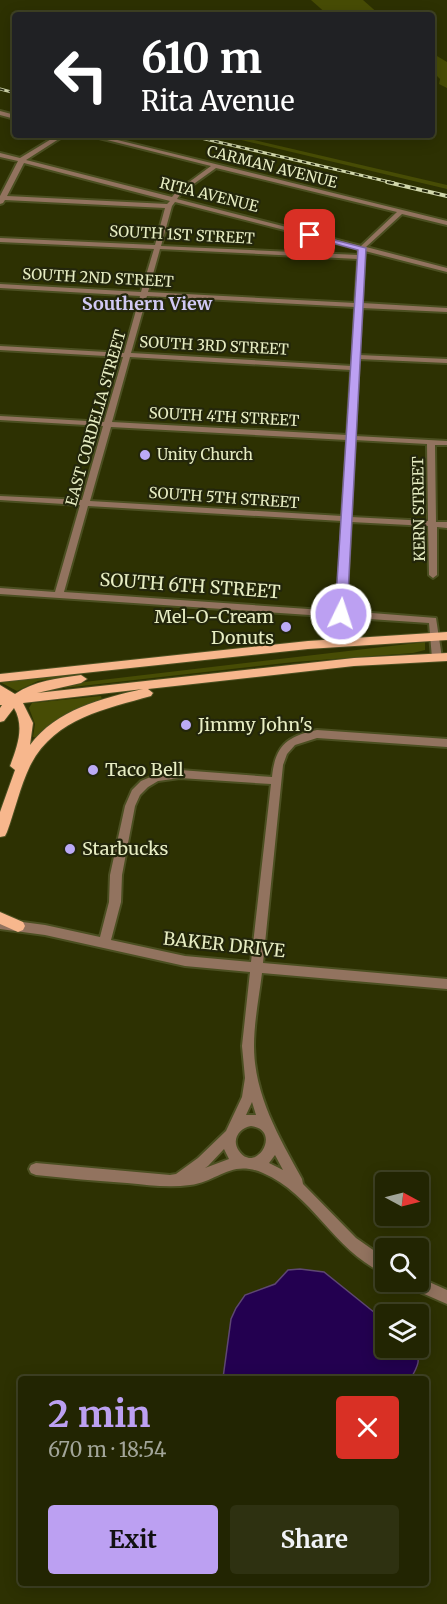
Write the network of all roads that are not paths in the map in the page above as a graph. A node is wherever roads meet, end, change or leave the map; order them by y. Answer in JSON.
{"nodes":[{"id":1,"x":57,"y":138,"type":"edge"},
{"id":2,"x":102,"y":138,"type":"edge"},
{"id":3,"x":0,"y":155,"type":"edge"},
{"id":4,"x":22,"y":160,"type":"junction"},
{"id":5,"x":215,"y":166,"type":"junction"},
{"id":6,"x":172,"y":199,"type":"junction"},
{"id":7,"x":1,"y":201,"type":"edge"},
{"id":8,"x":169,"y":206,"type":"junction"},
{"id":9,"x":402,"y":211,"type":"junction"},
{"id":10,"x":447,"y":223,"type":"edge"},
{"id":11,"x":0,"y":240,"type":"edge"},
{"id":12,"x":158,"y":248,"type":"junction"},
{"id":13,"x":362,"y":248,"type":"junction"},
{"id":14,"x":362,"y":257,"type":"junction"},
{"id":15,"x":447,"y":270,"type":"edge"},
{"id":16,"x":0,"y":286,"type":"edge"},
{"id":17,"x":145,"y":294,"type":"junction"},
{"id":18,"x":360,"y":306,"type":"junction"},
{"id":19,"x":447,"y":310,"type":"edge"},
{"id":20,"x":0,"y":348,"type":"edge"},
{"id":21,"x":128,"y":355,"type":"junction"},
{"id":22,"x":356,"y":357,"type":"junction"},
{"id":23,"x":447,"y":361,"type":"edge"},
{"id":24,"x":355,"y":368,"type":"junction"},
{"id":25,"x":0,"y":418,"type":"edge"},
{"id":26,"x":108,"y":424,"type":"junction"},
{"id":27,"x":351,"y":438,"type":"junction"},
{"id":28,"x":431,"y":442,"type":"junction"},
{"id":29,"x":447,"y":443,"type":"edge"},
{"id":30,"x":0,"y":498,"type":"edge"},
{"id":31,"x":86,"y":503,"type":"junction"},
{"id":32,"x":347,"y":520,"type":"junction"},
{"id":33,"x":432,"y":525,"type":"junction"},
{"id":34,"x":447,"y":525,"type":"edge"},
{"id":35,"x":433,"y":575,"type":"dead end"},
{"id":36,"x":0,"y":591,"type":"edge"},
{"id":37,"x":59,"y":595,"type":"junction"},
{"id":38,"x":341,"y":614,"type":"junction"},
{"id":39,"x":447,"y":636,"type":"edge"},
{"id":40,"x":434,"y":637,"type":"junction"},
{"id":41,"x":374,"y":639,"type":"junction"},
{"id":42,"x":442,"y":658,"type":"edge"},
{"id":43,"x":241,"y":674,"type":"junction"},
{"id":44,"x":0,"y":678,"type":"edge"},
{"id":45,"x":0,"y":689,"type":"edge"},
{"id":46,"x":7,"y":700,"type":"edge"},
{"id":47,"x":0,"y":718,"type":"edge"},
{"id":48,"x":447,"y":743,"type":"edge"},
{"id":49,"x":276,"y":781,"type":"junction"},
{"id":50,"x":0,"y":810,"type":"edge"},
{"id":51,"x":0,"y":832,"type":"edge"},
{"id":52,"x":0,"y":918,"type":"edge"},
{"id":53,"x":0,"y":924,"type":"edge"},
{"id":54,"x":18,"y":926,"type":"junction"},
{"id":55,"x":0,"y":931,"type":"edge"},
{"id":56,"x":104,"y":944,"type":"junction"},
{"id":57,"x":255,"y":968,"type":"junction"},
{"id":58,"x":447,"y":984,"type":"edge"},
{"id":59,"x":251,"y":1076,"type":"junction"},
{"id":60,"x":232,"y":1132,"type":"junction"},
{"id":61,"x":269,"y":1133,"type":"junction"},
{"id":62,"x":247,"y":1162,"type":"junction"},
{"id":63,"x":36,"y":1169,"type":"dead end"},
{"id":64,"x":179,"y":1180,"type":"junction"},
{"id":65,"x":302,"y":1191,"type":"junction"},
{"id":66,"x":375,"y":1259,"type":"edge"},
{"id":67,"x":429,"y":1290,"type":"edge"},
{"id":68,"x":447,"y":1298,"type":"edge"}],
"edges":[{"from":1,"to":4,"type":"street"},
{"from":2,"to":5,"type":"street","name":"CARMAN AVENUE"},
{"from":3,"to":4,"type":"street","name":"RITA AVENUE"},
{"from":4,"to":6,"type":"street","name":"RITA AVENUE"},
{"from":4,"to":7,"type":"street"},
{"from":5,"to":6,"type":"street"},
{"from":5,"to":9,"type":"street","name":"CARMAN AVENUE"},
{"from":6,"to":8,"type":"street","name":"EAST CORDELIA STREET"},
{"from":6,"to":13,"type":"street","name":"RITA AVENUE"},
{"from":7,"to":8,"type":"street"},
{"from":8,"to":12,"type":"street","name":"EAST CORDELIA STREET"},
{"from":9,"to":10,"type":"street","name":"CARMAN AVENUE"},
{"from":9,"to":13,"type":"street"},
{"from":11,"to":12,"type":"street","name":"SOUTH 1ST STREET"},
{"from":12,"to":14,"type":"street","name":"SOUTH 1ST STREET"},
{"from":12,"to":17,"type":"street","name":"EAST CORDELIA STREET"},
{"from":13,"to":14,"type":"street"},
{"from":13,"to":15,"type":"street","name":"RITA AVENUE"},
{"from":14,"to":18,"type":"street"},
{"from":16,"to":17,"type":"street","name":"SOUTH 2ND STREET"},
{"from":17,"to":18,"type":"street","name":"SOUTH 2ND STREET"},
{"from":17,"to":21,"type":"street","name":"EAST CORDELIA STREET"},
{"from":18,"to":19,"type":"street","name":"SOUTH 2ND STREET"},
{"from":18,"to":22,"type":"street"},
{"from":20,"to":21,"type":"street","name":"SOUTH 3RD STREET"},
{"from":21,"to":24,"type":"street","name":"SOUTH 3RD STREET"},
{"from":21,"to":26,"type":"street","name":"EAST CORDELIA STREET"},
{"from":22,"to":23,"type":"street"},
{"from":22,"to":24,"type":"street"},
{"from":24,"to":27,"type":"street"},
{"from":25,"to":26,"type":"street","name":"SOUTH 4TH STREET"},
{"from":26,"to":27,"type":"street","name":"SOUTH 4TH STREET"},
{"from":26,"to":31,"type":"street","name":"EAST CORDELIA STREET"},
{"from":27,"to":28,"type":"street","name":"SOUTH 4TH STREET"},
{"from":27,"to":32,"type":"street"},
{"from":28,"to":29,"type":"street","name":"SOUTH 4TH STREET"},
{"from":28,"to":33,"type":"street","name":"KERN STREET"},
{"from":30,"to":31,"type":"street","name":"SOUTH 5TH STREET"},
{"from":31,"to":32,"type":"street","name":"SOUTH 5TH STREET"},
{"from":31,"to":37,"type":"street","name":"EAST CORDELIA STREET"},
{"from":32,"to":33,"type":"street","name":"SOUTH 5TH STREET"},
{"from":32,"to":38,"type":"street"},
{"from":33,"to":34,"type":"street","name":"SOUTH 5TH STREET"},
{"from":33,"to":35,"type":"street","name":"KERN STREET"},
{"from":36,"to":37,"type":"street","name":"SOUTH 6TH STREET"},
{"from":37,"to":38,"type":"street","name":"SOUTH 6TH STREET"},
{"from":38,"to":40,"type":"street","name":"SOUTH 6TH STREET"},
{"from":39,"to":40,"type":"main road"},
{"from":40,"to":41,"type":"main road"},
{"from":40,"to":42,"type":"street","name":"SOUTH 6TH STREET"},
{"from":41,"to":44,"type":"main road"},
{"from":41,"to":46,"type":"main road"},
{"from":42,"to":43,"type":"main road"},
{"from":43,"to":46,"type":"main road"},
{"from":43,"to":51,"type":"main road"},
{"from":45,"to":46,"type":"main road"},
{"from":46,"to":47,"type":"main road"},
{"from":46,"to":50,"type":"main road"},
{"from":48,"to":49,"type":"street"},
{"from":49,"to":56,"type":"street"},
{"from":49,"to":57,"type":"street"},
{"from":52,"to":54,"type":"main road"},
{"from":53,"to":54,"type":"street","name":"BAKER DRIVE"},
{"from":54,"to":55,"type":"main road"},
{"from":54,"to":56,"type":"street","name":"BAKER DRIVE"},
{"from":56,"to":57,"type":"street","name":"BAKER DRIVE"},
{"from":57,"to":58,"type":"street","name":"BAKER DRIVE"},
{"from":57,"to":59,"type":"street"},
{"from":59,"to":60,"type":"street"},
{"from":59,"to":61,"type":"street"},
{"from":60,"to":61,"type":"street"},
{"from":60,"to":62,"type":"street"},
{"from":60,"to":64,"type":"street"},
{"from":61,"to":62,"type":"street"},
{"from":61,"to":65,"type":"street"},
{"from":62,"to":64,"type":"street"},
{"from":62,"to":65,"type":"street"},
{"from":63,"to":64,"type":"street"},
{"from":65,"to":66,"type":"street"},
{"from":67,"to":68,"type":"street"}]}
